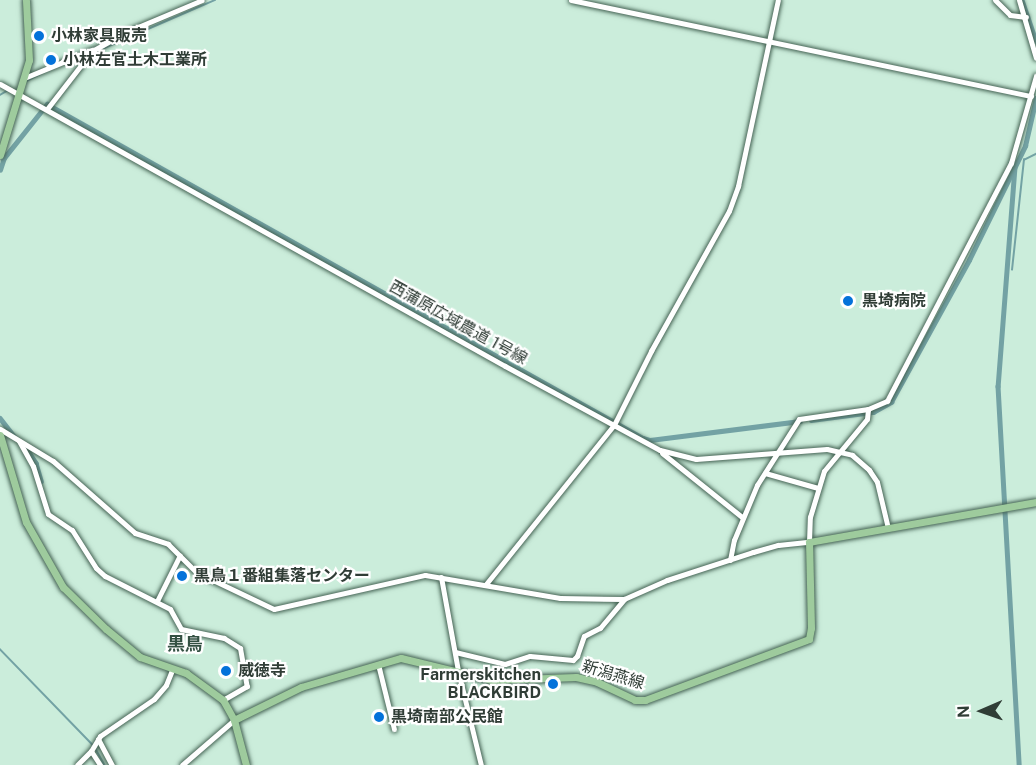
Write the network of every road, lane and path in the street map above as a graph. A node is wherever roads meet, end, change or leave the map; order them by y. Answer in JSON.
{"nodes":[{"id":1,"x":26,"y":0,"type":"edge"},
{"id":2,"x":202,"y":0,"type":"edge"},
{"id":3,"x":571,"y":0,"type":"edge"},
{"id":4,"x":778,"y":0,"type":"edge"},
{"id":5,"x":995,"y":0,"type":"edge"},
{"id":6,"x":1019,"y":0,"type":"edge"},
{"id":7,"x":1026,"y":17,"type":"junction"},
{"id":8,"x":769,"y":41,"type":"junction"},
{"id":9,"x":100,"y":46,"type":"junction"},
{"id":10,"x":1036,"y":57,"type":"edge"},
{"id":11,"x":1036,"y":76,"type":"edge"},
{"id":12,"x":24,"y":79,"type":"junction"},
{"id":13,"x":0,"y":84,"type":"edge"},
{"id":14,"x":15,"y":92,"type":"junction"},
{"id":15,"x":1031,"y":96,"type":"junction"},
{"id":16,"x":47,"y":109,"type":"junction"},
{"id":17,"x":0,"y":155,"type":"edge"},
{"id":18,"x":868,"y":410,"type":"junction"},
{"id":19,"x":614,"y":426,"type":"junction"},
{"id":20,"x":0,"y":429,"type":"edge"},
{"id":21,"x":0,"y":435,"type":"edge"},
{"id":22,"x":18,"y":440,"type":"junction"},
{"id":23,"x":660,"y":450,"type":"junction"},
{"id":24,"x":840,"y":450,"type":"junction"},
{"id":25,"x":778,"y":454,"type":"junction"},
{"id":26,"x":765,"y":474,"type":"junction"},
{"id":27,"x":818,"y":488,"type":"junction"},
{"id":28,"x":1036,"y":502,"type":"edge"},
{"id":29,"x":742,"y":517,"type":"junction"},
{"id":30,"x":888,"y":528,"type":"junction"},
{"id":31,"x":809,"y":542,"type":"junction"},
{"id":32,"x":180,"y":555,"type":"junction"},
{"id":33,"x":730,"y":560,"type":"junction"},
{"id":34,"x":441,"y":577,"type":"junction"},
{"id":35,"x":486,"y":584,"type":"junction"},
{"id":36,"x":624,"y":599,"type":"junction"},
{"id":37,"x":157,"y":601,"type":"junction"},
{"id":38,"x":454,"y":652,"type":"junction"},
{"id":39,"x":378,"y":664,"type":"junction"},
{"id":40,"x":173,"y":668,"type":"junction"},
{"id":41,"x":458,"y":671,"type":"junction"},
{"id":42,"x":223,"y":700,"type":"junction"},
{"id":43,"x":234,"y":720,"type":"junction"},
{"id":44,"x":394,"y":729,"type":"dead end"},
{"id":45,"x":97,"y":741,"type":"junction"},
{"id":46,"x":91,"y":750,"type":"junction"},
{"id":47,"x":77,"y":765,"type":"edge"},
{"id":48,"x":99,"y":765,"type":"edge"},
{"id":49,"x":112,"y":765,"type":"edge"},
{"id":50,"x":182,"y":765,"type":"edge"},
{"id":51,"x":246,"y":765,"type":"edge"},
{"id":52,"x":481,"y":765,"type":"edge"}],
"edges":[{"from":1,"to":12,"type":"main road"},
{"from":2,"to":9,"type":"street"},
{"from":3,"to":8,"type":"street"},
{"from":4,"to":8,"type":"street"},
{"from":5,"to":7,"type":"street"},
{"from":6,"to":7,"type":"street"},
{"from":7,"to":10,"type":"street"},
{"from":8,"to":15,"type":"street"},
{"from":8,"to":19,"type":"street"},
{"from":9,"to":12,"type":"street"},
{"from":9,"to":16,"type":"street"},
{"from":11,"to":15,"type":"street"},
{"from":12,"to":14,"type":"main road"},
{"from":13,"to":14,"type":"street","name":"西蒲原広域農道 1号線"},
{"from":14,"to":16,"type":"street","name":"西蒲原広域農道 1号線"},
{"from":14,"to":17,"type":"main road"},
{"from":15,"to":18,"type":"street"},
{"from":16,"to":19,"type":"street","name":"西蒲原広域農道 1号線"},
{"from":18,"to":24,"type":"street"},
{"from":18,"to":25,"type":"street"},
{"from":19,"to":23,"type":"street","name":"西蒲原広域農道 1号線"},
{"from":19,"to":35,"type":"street"},
{"from":20,"to":22,"type":"street"},
{"from":21,"to":40,"type":"main road"},
{"from":22,"to":32,"type":"street"},
{"from":22,"to":37,"type":"street"},
{"from":23,"to":25,"type":"street","name":"西蒲原広域農道 1号線"},
{"from":23,"to":29,"type":"street"},
{"from":24,"to":25,"type":"street","name":"西蒲原広域農道 1号線"},
{"from":24,"to":27,"type":"street"},
{"from":24,"to":30,"type":"street"},
{"from":25,"to":26,"type":"street"},
{"from":26,"to":27,"type":"street"},
{"from":26,"to":29,"type":"street"},
{"from":27,"to":31,"type":"street"},
{"from":28,"to":30,"type":"main road"},
{"from":29,"to":33,"type":"street"},
{"from":30,"to":31,"type":"main road"},
{"from":31,"to":33,"type":"street"},
{"from":31,"to":41,"type":"main road","name":"新潟燕線"},
{"from":32,"to":34,"type":"street"},
{"from":32,"to":37,"type":"street"},
{"from":33,"to":36,"type":"street"},
{"from":34,"to":35,"type":"street"},
{"from":34,"to":38,"type":"street"},
{"from":35,"to":36,"type":"street"},
{"from":36,"to":38,"type":"street"},
{"from":37,"to":42,"type":"street"},
{"from":38,"to":41,"type":"street"},
{"from":39,"to":41,"type":"main road","name":"新潟燕線"},
{"from":39,"to":43,"type":"main road","name":"新潟燕線"},
{"from":39,"to":44,"type":"street"},
{"from":40,"to":42,"type":"main road"},
{"from":40,"to":45,"type":"street"},
{"from":41,"to":52,"type":"street"},
{"from":42,"to":43,"type":"main road"},
{"from":43,"to":50,"type":"street"},
{"from":43,"to":51,"type":"main road"},
{"from":45,"to":46,"type":"street"},
{"from":45,"to":49,"type":"street"},
{"from":46,"to":47,"type":"street"},
{"from":46,"to":48,"type":"street"}]}
